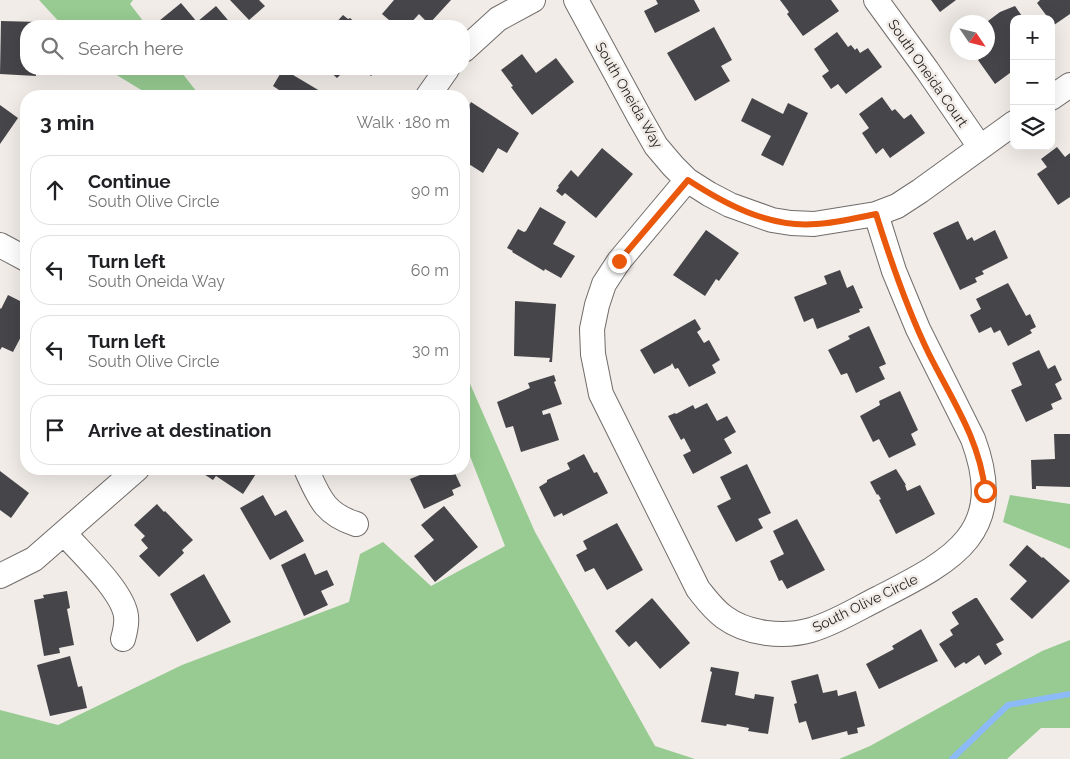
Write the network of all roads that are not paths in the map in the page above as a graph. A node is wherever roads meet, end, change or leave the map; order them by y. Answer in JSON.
{"nodes":[{"id":1,"x":532,"y":0,"type":"edge"},
{"id":2,"x":576,"y":0,"type":"edge"},
{"id":3,"x":876,"y":0,"type":"edge"},
{"id":4,"x":470,"y":45,"type":"edge"},
{"id":5,"x":443,"y":75,"type":"edge"},
{"id":6,"x":1070,"y":85,"type":"edge"},
{"id":7,"x":432,"y":90,"type":"edge"},
{"id":8,"x":1055,"y":95,"type":"edge"},
{"id":9,"x":1010,"y":127,"type":"edge"},
{"id":10,"x":980,"y":147,"type":"junction"},
{"id":11,"x":688,"y":180,"type":"junction"},
{"id":12,"x":876,"y":214,"type":"junction"},
{"id":13,"x":0,"y":245,"type":"edge"},
{"id":14,"x":20,"y":255,"type":"edge"},
{"id":15,"x":130,"y":475,"type":"edge"},
{"id":16,"x":309,"y":475,"type":"edge"},
{"id":17,"x":356,"y":524,"type":"dead end"},
{"id":18,"x":64,"y":534,"type":"junction"},
{"id":19,"x":0,"y":576,"type":"edge"},
{"id":20,"x":123,"y":639,"type":"dead end"}],
"edges":[{"from":1,"to":4,"type":"street"},
{"from":2,"to":11,"type":"street","name":"South Oneida Way"},
{"from":3,"to":10,"type":"street","name":"South Oneida Court"},
{"from":5,"to":7,"type":"street"},
{"from":6,"to":8,"type":"street"},
{"from":9,"to":10,"type":"street","name":"South Oneida Way"},
{"from":10,"to":12,"type":"street","name":"South Oneida Way"},
{"from":11,"to":12,"type":"street","name":"South Oneida Way"},
{"from":11,"to":12,"type":"street","name":"South Olive Circle"},
{"from":13,"to":14,"type":"street"},
{"from":15,"to":18,"type":"street"},
{"from":16,"to":17,"type":"street"},
{"from":18,"to":19,"type":"street"},
{"from":18,"to":20,"type":"street"}]}
